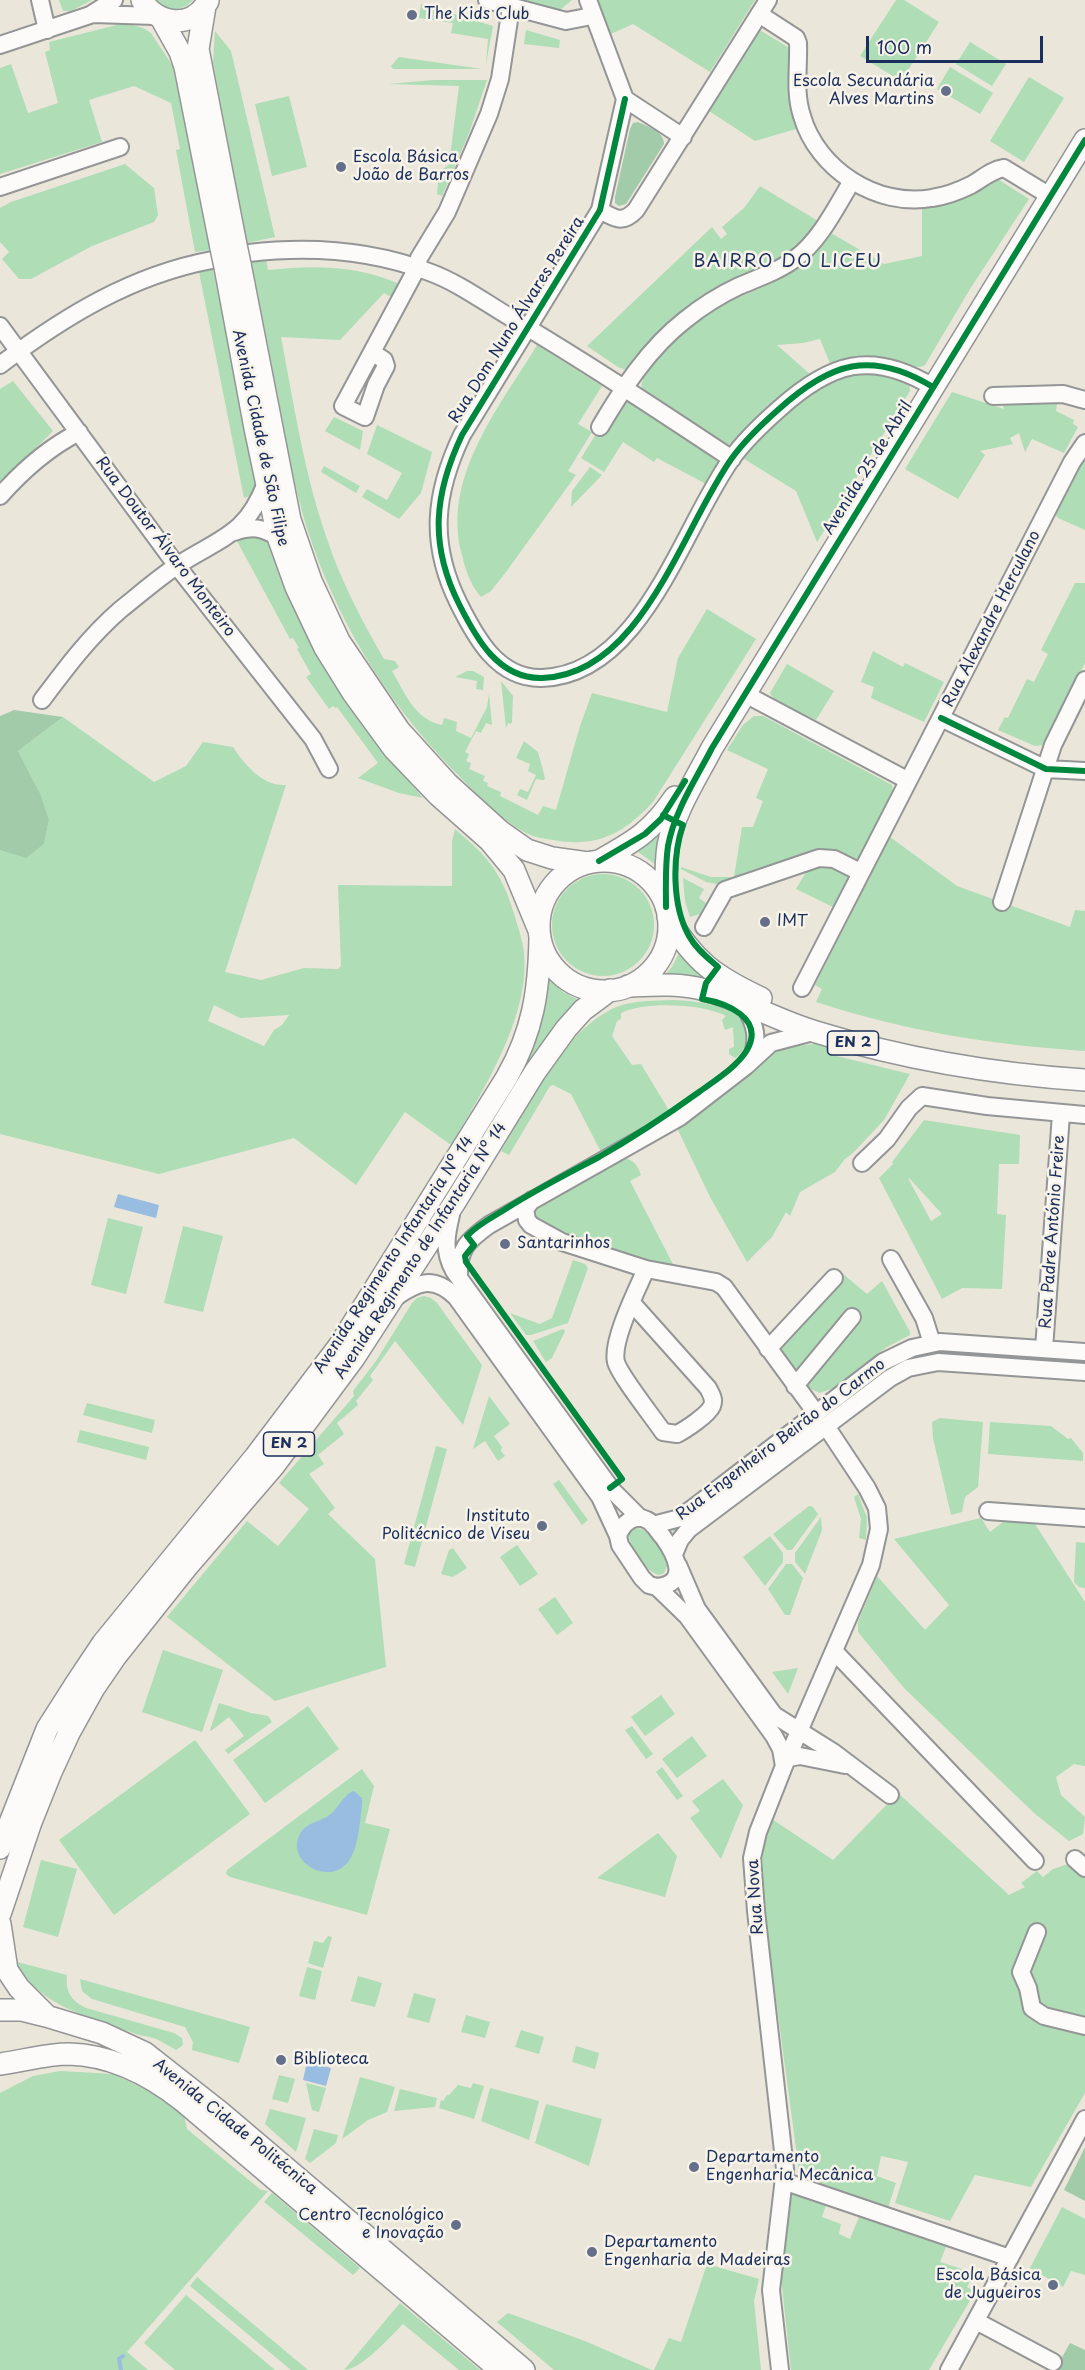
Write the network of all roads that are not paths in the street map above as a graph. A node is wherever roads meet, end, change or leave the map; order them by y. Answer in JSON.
{"nodes":[{"id":1,"x":40,"y":0,"type":"edge"},
{"id":2,"x":114,"y":0,"type":"edge"},
{"id":3,"x":487,"y":0,"type":"edge"},
{"id":4,"x":207,"y":2,"type":"edge"},
{"id":5,"x":511,"y":7,"type":"junction"},
{"id":6,"x":763,"y":7,"type":"edge"},
{"id":7,"x":590,"y":8,"type":"edge"},
{"id":8,"x":153,"y":11,"type":"edge"},
{"id":9,"x":90,"y":15,"type":"junction"},
{"id":10,"x":47,"y":30,"type":"junction"},
{"id":11,"x":0,"y":45,"type":"edge"},
{"id":12,"x":625,"y":99,"type":"junction"},
{"id":13,"x":682,"y":137,"type":"junction"},
{"id":14,"x":1085,"y":140,"type":"edge"},
{"id":15,"x":120,"y":147,"type":"dead end"},
{"id":16,"x":852,"y":181,"type":"junction"},
{"id":17,"x":0,"y":186,"type":"edge"},
{"id":18,"x":1050,"y":196,"type":"junction"},
{"id":19,"x":600,"y":210,"type":"junction"},
{"id":20,"x":231,"y":256,"type":"junction"},
{"id":21,"x":417,"y":268,"type":"junction"},
{"id":22,"x":0,"y":326,"type":"edge"},
{"id":23,"x":529,"y":329,"type":"junction"},
{"id":24,"x":19,"y":350,"type":"junction"},
{"id":25,"x":373,"y":353,"type":"dead end"},
{"id":26,"x":0,"y":365,"type":"edge"},
{"id":27,"x":933,"y":387,"type":"junction"},
{"id":28,"x":623,"y":388,"type":"junction"},
{"id":29,"x":993,"y":396,"type":"dead end"},
{"id":30,"x":1085,"y":400,"type":"edge"},
{"id":31,"x":600,"y":427,"type":"dead end"},
{"id":32,"x":79,"y":432,"type":"junction"},
{"id":33,"x":1085,"y":443,"type":"edge"},
{"id":34,"x":732,"y":459,"type":"junction"},
{"id":35,"x":1079,"y":459,"type":"edge"},
{"id":36,"x":266,"y":483,"type":"junction"},
{"id":37,"x":0,"y":496,"type":"edge"},
{"id":38,"x":233,"y":532,"type":"junction"},
{"id":39,"x":278,"y":537,"type":"junction"},
{"id":40,"x":177,"y":566,"type":"junction"},
{"id":41,"x":1085,"y":681,"type":"edge"},
{"id":42,"x":745,"y":694,"type":"junction"},
{"id":43,"x":42,"y":700,"type":"dead end"},
{"id":44,"x":941,"y":718,"type":"junction"},
{"id":45,"x":712,"y":748,"type":"junction"},
{"id":46,"x":329,"y":769,"type":"dead end"},
{"id":47,"x":1046,"y":769,"type":"junction"},
{"id":48,"x":1085,"y":771,"type":"edge"},
{"id":49,"x":907,"y":780,"type":"junction"},
{"id":50,"x":594,"y":862,"type":"junction"},
{"id":51,"x":860,"y":872,"type":"junction"},
{"id":52,"x":1002,"y":902,"type":"dead end"},
{"id":53,"x":667,"y":912,"type":"junction"},
{"id":54,"x":704,"y":927,"type":"dead end"},
{"id":55,"x":539,"y":933,"type":"junction"},
{"id":56,"x":619,"y":988,"type":"junction"},
{"id":57,"x":802,"y":988,"type":"dead end"},
{"id":58,"x":744,"y":1005,"type":"junction"},
{"id":59,"x":813,"y":1032,"type":"junction"},
{"id":60,"x":750,"y":1063,"type":"junction"},
{"id":61,"x":1085,"y":1069,"type":"edge"},
{"id":62,"x":1085,"y":1080,"type":"edge"},
{"id":63,"x":1061,"y":1114,"type":"junction"},
{"id":64,"x":1085,"y":1115,"type":"edge"},
{"id":65,"x":862,"y":1163,"type":"dead end"},
{"id":66,"x":532,"y":1200,"type":"junction"},
{"id":67,"x":455,"y":1202,"type":"junction"},
{"id":68,"x":891,"y":1259,"type":"dead end"},
{"id":69,"x":646,"y":1269,"type":"junction"},
{"id":70,"x":459,"y":1277,"type":"junction"},
{"id":71,"x":834,"y":1278,"type":"dead end"},
{"id":72,"x":393,"y":1299,"type":"junction"},
{"id":73,"x":632,"y":1304,"type":"junction"},
{"id":74,"x":852,"y":1317,"type":"dead end"},
{"id":75,"x":932,"y":1343,"type":"junction"},
{"id":76,"x":768,"y":1349,"type":"junction"},
{"id":77,"x":1044,"y":1349,"type":"junction"},
{"id":78,"x":1085,"y":1352,"type":"edge"},
{"id":79,"x":1085,"y":1372,"type":"edge"},
{"id":80,"x":795,"y":1386,"type":"junction"},
{"id":81,"x":821,"y":1420,"type":"junction"},
{"id":82,"x":988,"y":1511,"type":"dead end"},
{"id":83,"x":1085,"y":1518,"type":"edge"},
{"id":84,"x":647,"y":1521,"type":"junction"},
{"id":85,"x":618,"y":1536,"type":"junction"},
{"id":86,"x":676,"y":1560,"type":"junction"},
{"id":87,"x":657,"y":1587,"type":"junction"},
{"id":88,"x":834,"y":1651,"type":"junction"},
{"id":89,"x":800,"y":1732,"type":"junction"},
{"id":90,"x":786,"y":1762,"type":"junction"},
{"id":91,"x":855,"y":1768,"type":"junction"},
{"id":92,"x":890,"y":1795,"type":"dead end"},
{"id":93,"x":0,"y":1848,"type":"edge"},
{"id":94,"x":1035,"y":1861,"type":"dead end"},
{"id":95,"x":0,"y":1914,"type":"edge"},
{"id":96,"x":0,"y":1924,"type":"edge"},
{"id":97,"x":1037,"y":1932,"type":"dead end"},
{"id":98,"x":0,"y":2010,"type":"edge"},
{"id":99,"x":46,"y":2016,"type":"junction"},
{"id":100,"x":1085,"y":2026,"type":"edge"},
{"id":101,"x":0,"y":2064,"type":"edge"},
{"id":102,"x":1085,"y":2119,"type":"edge"},
{"id":103,"x":783,"y":2181,"type":"junction"},
{"id":104,"x":1010,"y":2258,"type":"junction"},
{"id":105,"x":975,"y":2321,"type":"junction"},
{"id":106,"x":1053,"y":2362,"type":"dead end"},
{"id":107,"x":500,"y":2370,"type":"edge"},
{"id":108,"x":524,"y":2370,"type":"edge"},
{"id":109,"x":780,"y":2370,"type":"edge"},
{"id":110,"x":949,"y":2370,"type":"edge"}],
"edges":[{"from":1,"to":10,"type":"street"},
{"from":2,"to":9,"type":"street"},
{"from":3,"to":5,"type":"street"},
{"from":4,"to":8,"type":"main road"},
{"from":4,"to":20,"type":"main road","name":"Avenida Cidade de São Filipe"},
{"from":5,"to":7,"type":"street"},
{"from":5,"to":21,"type":"street"},
{"from":6,"to":13,"type":"street"},
{"from":6,"to":16,"type":"street"},
{"from":7,"to":12,"type":"street"},
{"from":8,"to":9,"type":"street"},
{"from":8,"to":20,"type":"main road","name":"Avenida Cidade de São Filipe"},
{"from":9,"to":10,"type":"street"},
{"from":10,"to":11,"type":"street"},
{"from":12,"to":13,"type":"street"},
{"from":12,"to":19,"type":"street","name":"Rua Dom Nuno Álvares Pereira"},
{"from":13,"to":19,"type":"street"},
{"from":14,"to":18,"type":"main road","name":"Avenida 25 de Abril"},
{"from":15,"to":17,"type":"street"},
{"from":16,"to":18,"type":"street"},
{"from":16,"to":28,"type":"street"},
{"from":18,"to":27,"type":"main road","name":"Avenida 25 de Abril"},
{"from":19,"to":23,"type":"street","name":"Rua Dom Nuno Álvares Pereira"},
{"from":20,"to":21,"type":"street"},
{"from":20,"to":24,"type":"street"},
{"from":20,"to":36,"type":"main road","name":"Avenida Cidade de São Filipe"},
{"from":20,"to":50,"type":"main road","name":"Avenida Cidade de São Filipe"},
{"from":21,"to":23,"type":"street"},
{"from":21,"to":25,"type":"street"},
{"from":22,"to":24,"type":"street","name":"Rua Doutor Álvaro Monteiro"},
{"from":23,"to":28,"type":"street"},
{"from":23,"to":34,"type":"street","name":"Rua Dom Nuno Álvares Pereira"},
{"from":24,"to":26,"type":"street"},
{"from":24,"to":32,"type":"street","name":"Rua Doutor Álvaro Monteiro"},
{"from":27,"to":34,"type":"street","name":"Rua Dom Nuno Álvares Pereira"},
{"from":27,"to":42,"type":"main road","name":"Avenida 25 de Abril"},
{"from":28,"to":31,"type":"street"},
{"from":28,"to":34,"type":"street"},
{"from":29,"to":30,"type":"street"},
{"from":32,"to":37,"type":"street"},
{"from":32,"to":40,"type":"street","name":"Rua Doutor Álvaro Monteiro"},
{"from":33,"to":35,"type":"street","name":"Rua Alexandre Herculano"},
{"from":35,"to":44,"type":"street","name":"Rua Alexandre Herculano"},
{"from":36,"to":38,"type":"street"},
{"from":36,"to":39,"type":"main road","name":"Avenida Cidade de São Filipe"},
{"from":38,"to":39,"type":"street"},
{"from":38,"to":40,"type":"street"},
{"from":39,"to":55,"type":"main road","name":"Avenida Cidade de São Filipe"},
{"from":40,"to":43,"type":"street"},
{"from":40,"to":46,"type":"street","name":"Rua Doutor Álvaro Monteiro"},
{"from":41,"to":47,"type":"street"},
{"from":42,"to":45,"type":"main road","name":"Avenida 25 de Abril"},
{"from":42,"to":49,"type":"street"},
{"from":44,"to":47,"type":"street"},
{"from":44,"to":49,"type":"street","name":"Rua Alexandre Herculano"},
{"from":45,"to":50,"type":"main road","name":"Avenida 25 de Abril"},
{"from":45,"to":53,"type":"main road","name":"Avenida 25 de Abril"},
{"from":47,"to":48,"type":"street"},
{"from":47,"to":52,"type":"street"},
{"from":49,"to":51,"type":"street","name":"Rua Alexandre Herculano"},
{"from":50,"to":53,"type":"main road","number":"EN 2"},
{"from":50,"to":55,"type":"main road","number":"EN 2"},
{"from":51,"to":54,"type":"street"},
{"from":51,"to":57,"type":"street","name":"Rua Alexandre Herculano"},
{"from":53,"to":56,"type":"main road","number":"EN 2"},
{"from":53,"to":61,"type":"main road","number":"EN 2"},
{"from":55,"to":56,"type":"main road","number":"EN 2"},
{"from":55,"to":93,"type":"main road","name":"Avenida Regimento Infantaria Nº 14","number":"EN 2"},
{"from":56,"to":58,"type":"main road","number":"EN 2"},
{"from":56,"to":67,"type":"main road","name":"Avenida Regimento de Infantaria Nº 14","number":"EN 2"},
{"from":58,"to":59,"type":"main road","number":"EN 2"},
{"from":58,"to":60,"type":"street"},
{"from":59,"to":60,"type":"street"},
{"from":59,"to":62,"type":"main road","number":"EN 2"},
{"from":60,"to":66,"type":"street"},
{"from":63,"to":64,"type":"street"},
{"from":63,"to":65,"type":"street"},
{"from":63,"to":77,"type":"street","name":"Rua Padre António Freire"},
{"from":66,"to":69,"type":"street","name":"Rua Nova"},
{"from":66,"to":70,"type":"street"},
{"from":67,"to":70,"type":"street"},
{"from":67,"to":72,"type":"main road","name":"Avenida Regimento de Infantaria Nº 14","number":"EN 2"},
{"from":68,"to":75,"type":"street"},
{"from":69,"to":73,"type":"street"},
{"from":69,"to":76,"type":"street","name":"Rua Nova"},
{"from":70,"to":84,"type":"street"},
{"from":71,"to":76,"type":"street"},
{"from":72,"to":85,"type":"street"},
{"from":72,"to":95,"type":"main road","name":"Avenida Regimento de Infantaria Nº 14","number":"EN 2"},
{"from":73,"to":73,"type":"street"},
{"from":74,"to":80,"type":"street"},
{"from":75,"to":77,"type":"street","name":"Rua Engenheiro Beirão do Carmo"},
{"from":75,"to":81,"type":"street","name":"Rua Engenheiro Beirão do Carmo"},
{"from":76,"to":80,"type":"street","name":"Rua Nova"},
{"from":77,"to":78,"type":"street","name":"Rua Engenheiro Beirão do Carmo"},
{"from":79,"to":81,"type":"street","name":"Rua Engenheiro Beirão do Carmo"},
{"from":80,"to":81,"type":"street","name":"Rua Nova"},
{"from":81,"to":84,"type":"street","name":"Rua Engenheiro Beirão do Carmo"},
{"from":81,"to":86,"type":"street","name":"Rua Engenheiro Beirão do Carmo"},
{"from":81,"to":88,"type":"street","name":"Rua Nova"},
{"from":82,"to":83,"type":"street"},
{"from":84,"to":85,"type":"street"},
{"from":84,"to":86,"type":"street"},
{"from":85,"to":87,"type":"street"},
{"from":86,"to":87,"type":"street","name":"Rua Engenheiro Beirão do Carmo"},
{"from":86,"to":89,"type":"street"},
{"from":87,"to":90,"type":"street"},
{"from":88,"to":89,"type":"street","name":"Rua Nova"},
{"from":88,"to":94,"type":"street"},
{"from":89,"to":90,"type":"street","name":"Rua Nova"},
{"from":89,"to":91,"type":"street"},
{"from":90,"to":91,"type":"street"},
{"from":90,"to":103,"type":"street","name":"Rua Nova"},
{"from":91,"to":92,"type":"street"},
{"from":96,"to":99,"type":"main road"},
{"from":97,"to":100,"type":"street"},
{"from":98,"to":99,"type":"main road","name":"Avenida Cidade Politécnica"},
{"from":99,"to":108,"type":"main road","name":"Avenida Cidade Politécnica"},
{"from":101,"to":107,"type":"main road","name":"Avenida Cidade Politécnica"},
{"from":102,"to":104,"type":"street"},
{"from":103,"to":104,"type":"street"},
{"from":103,"to":109,"type":"street","name":"Rua Nova"},
{"from":104,"to":105,"type":"street"},
{"from":105,"to":106,"type":"street"},
{"from":105,"to":110,"type":"street"}]}
